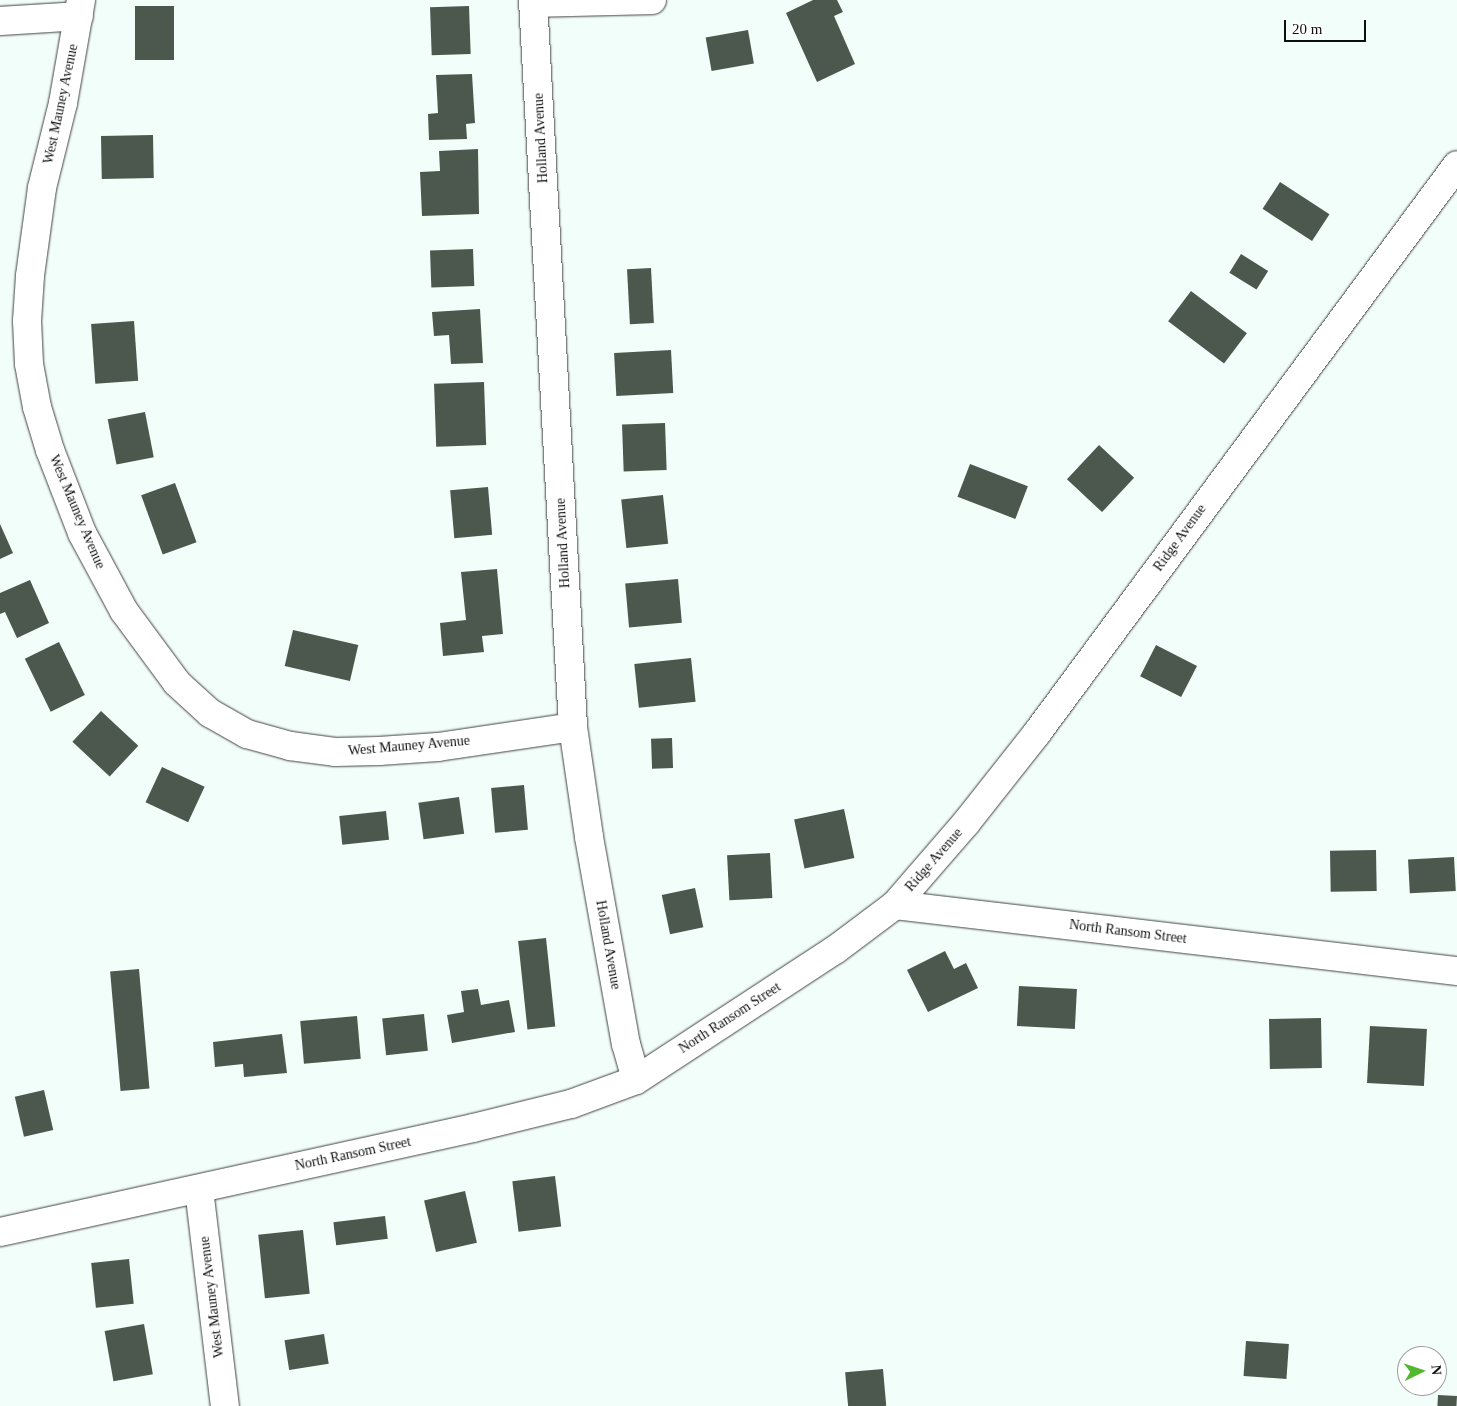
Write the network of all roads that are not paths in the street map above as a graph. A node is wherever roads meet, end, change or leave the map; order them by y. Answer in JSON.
{"nodes":[{"id":1,"x":652,"y":0,"type":"edge"},
{"id":2,"x":533,"y":1,"type":"edge"},
{"id":3,"x":80,"y":8,"type":"edge"},
{"id":4,"x":0,"y":21,"type":"edge"},
{"id":5,"x":1457,"y":166,"type":"edge"},
{"id":6,"x":573,"y":727,"type":"junction"},
{"id":7,"x":895,"y":905,"type":"junction"},
{"id":8,"x":1457,"y":971,"type":"edge"},
{"id":9,"x":636,"y":1080,"type":"junction"},
{"id":10,"x":199,"y":1188,"type":"junction"},
{"id":11,"x":0,"y":1232,"type":"edge"},
{"id":12,"x":226,"y":1406,"type":"edge"}],
"edges":[{"from":1,"to":2,"type":"street"},
{"from":2,"to":6,"type":"street","name":"Holland Avenue"},
{"from":3,"to":4,"type":"street"},
{"from":3,"to":6,"type":"street","name":"West Mauney Avenue"},
{"from":5,"to":7,"type":"street","name":"Ridge Avenue"},
{"from":6,"to":9,"type":"street","name":"Holland Avenue"},
{"from":7,"to":8,"type":"street","name":"North Ransom Street"},
{"from":7,"to":9,"type":"street","name":"North Ransom Street"},
{"from":9,"to":10,"type":"street","name":"North Ransom Street"},
{"from":10,"to":11,"type":"street","name":"North Ransom Street"},
{"from":10,"to":12,"type":"street","name":"West Mauney Avenue"}]}
